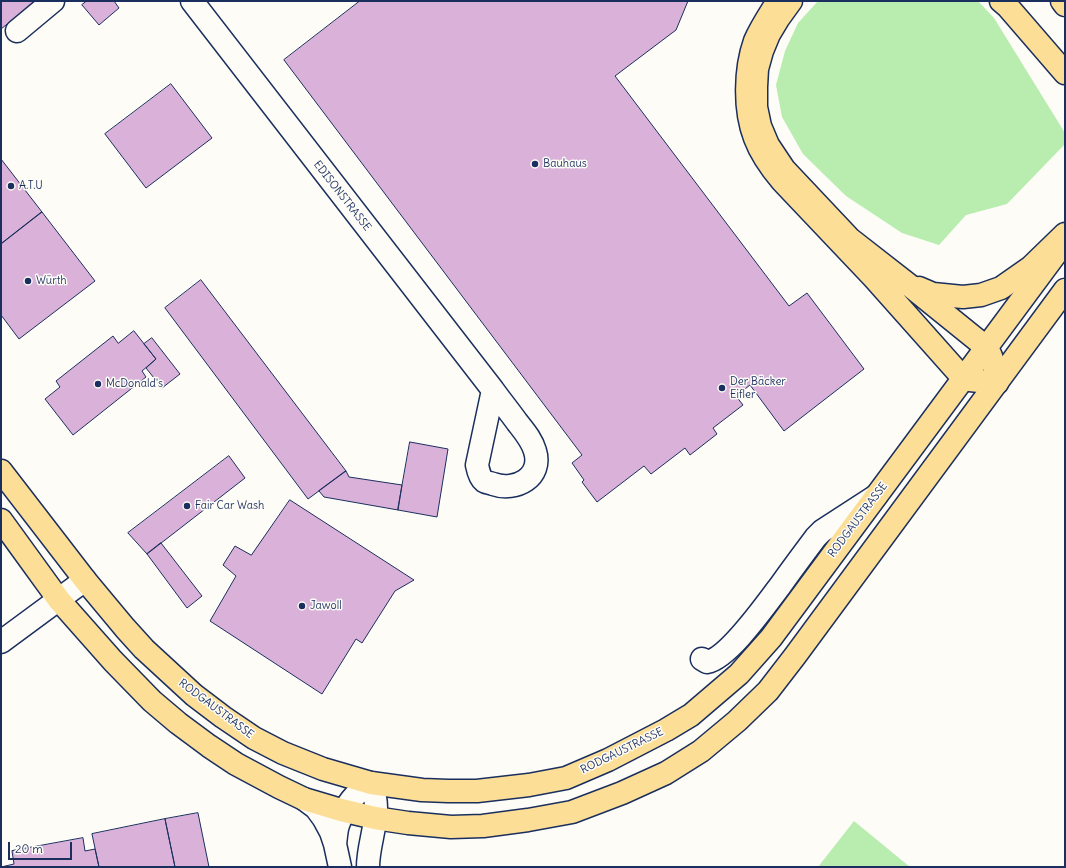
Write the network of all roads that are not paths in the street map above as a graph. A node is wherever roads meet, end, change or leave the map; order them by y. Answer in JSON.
{"nodes":[{"id":1,"x":53,"y":1,"type":"edge"},
{"id":2,"x":192,"y":1,"type":"edge"},
{"id":3,"x":778,"y":1,"type":"edge"},
{"id":4,"x":791,"y":1,"type":"edge"},
{"id":5,"x":1001,"y":1,"type":"edge"},
{"id":6,"x":1022,"y":1,"type":"edge"},
{"id":7,"x":1062,"y":1,"type":"edge"},
{"id":8,"x":1065,"y":5,"type":"edge"},
{"id":9,"x":17,"y":31,"type":"dead end"},
{"id":10,"x":1065,"y":72,"type":"edge"},
{"id":11,"x":1065,"y":234,"type":"edge"},
{"id":12,"x":1065,"y":242,"type":"edge"},
{"id":13,"x":909,"y":285,"type":"junction"},
{"id":14,"x":1065,"y":290,"type":"edge"},
{"id":15,"x":987,"y":348,"type":"junction"},
{"id":16,"x":963,"y":378,"type":"junction"},
{"id":17,"x":997,"y":383,"type":"junction"},
{"id":18,"x":493,"y":390,"type":"dead end"},
{"id":19,"x":1,"y":471,"type":"edge"},
{"id":20,"x":877,"y":495,"type":"junction"},
{"id":21,"x":1,"y":520,"type":"edge"},
{"id":22,"x":85,"y":580,"type":"junction"},
{"id":23,"x":59,"y":600,"type":"junction"},
{"id":24,"x":1,"y":642,"type":"edge"},
{"id":25,"x":702,"y":659,"type":"dead end"},
{"id":26,"x":371,"y":784,"type":"junction"},
{"id":27,"x":304,"y":798,"type":"junction"},
{"id":28,"x":344,"y":811,"type":"junction"},
{"id":29,"x":375,"y":818,"type":"junction"},
{"id":30,"x":335,"y":844,"type":"junction"},
{"id":31,"x":340,"y":867,"type":"edge"},
{"id":32,"x":368,"y":867,"type":"edge"}],
"edges":[{"from":1,"to":9,"type":"street"},
{"from":2,"to":18,"type":"street","name":"EDISONSTRASSE"},
{"from":3,"to":16,"type":"main road"},
{"from":4,"to":13,"type":"main road"},
{"from":5,"to":10,"type":"main road"},
{"from":6,"to":10,"type":"main road"},
{"from":7,"to":8,"type":"main road"},
{"from":11,"to":13,"type":"main road"},
{"from":12,"to":15,"type":"main road","name":"RODGAUSTRASSE"},
{"from":13,"to":15,"type":"main road"},
{"from":14,"to":17,"type":"main road"},
{"from":15,"to":16,"type":"main road","name":"RODGAUSTRASSE"},
{"from":15,"to":17,"type":"main road"},
{"from":16,"to":17,"type":"main road"},
{"from":16,"to":20,"type":"main road","name":"RODGAUSTRASSE"},
{"from":17,"to":29,"type":"main road"},
{"from":19,"to":22,"type":"main road","name":"RODGAUSTRASSE"},
{"from":20,"to":25,"type":"street"},
{"from":20,"to":26,"type":"main road","name":"RODGAUSTRASSE"},
{"from":21,"to":23,"type":"main road"},
{"from":22,"to":23,"type":"street"},
{"from":22,"to":26,"type":"main road","name":"RODGAUSTRASSE"},
{"from":23,"to":24,"type":"street"},
{"from":23,"to":27,"type":"main road"},
{"from":26,"to":28,"type":"street"},
{"from":26,"to":29,"type":"street"},
{"from":27,"to":28,"type":"main road"},
{"from":27,"to":30,"type":"street"},
{"from":28,"to":29,"type":"main road"},
{"from":28,"to":30,"type":"street"},
{"from":29,"to":32,"type":"street"},
{"from":30,"to":31,"type":"street"}]}
